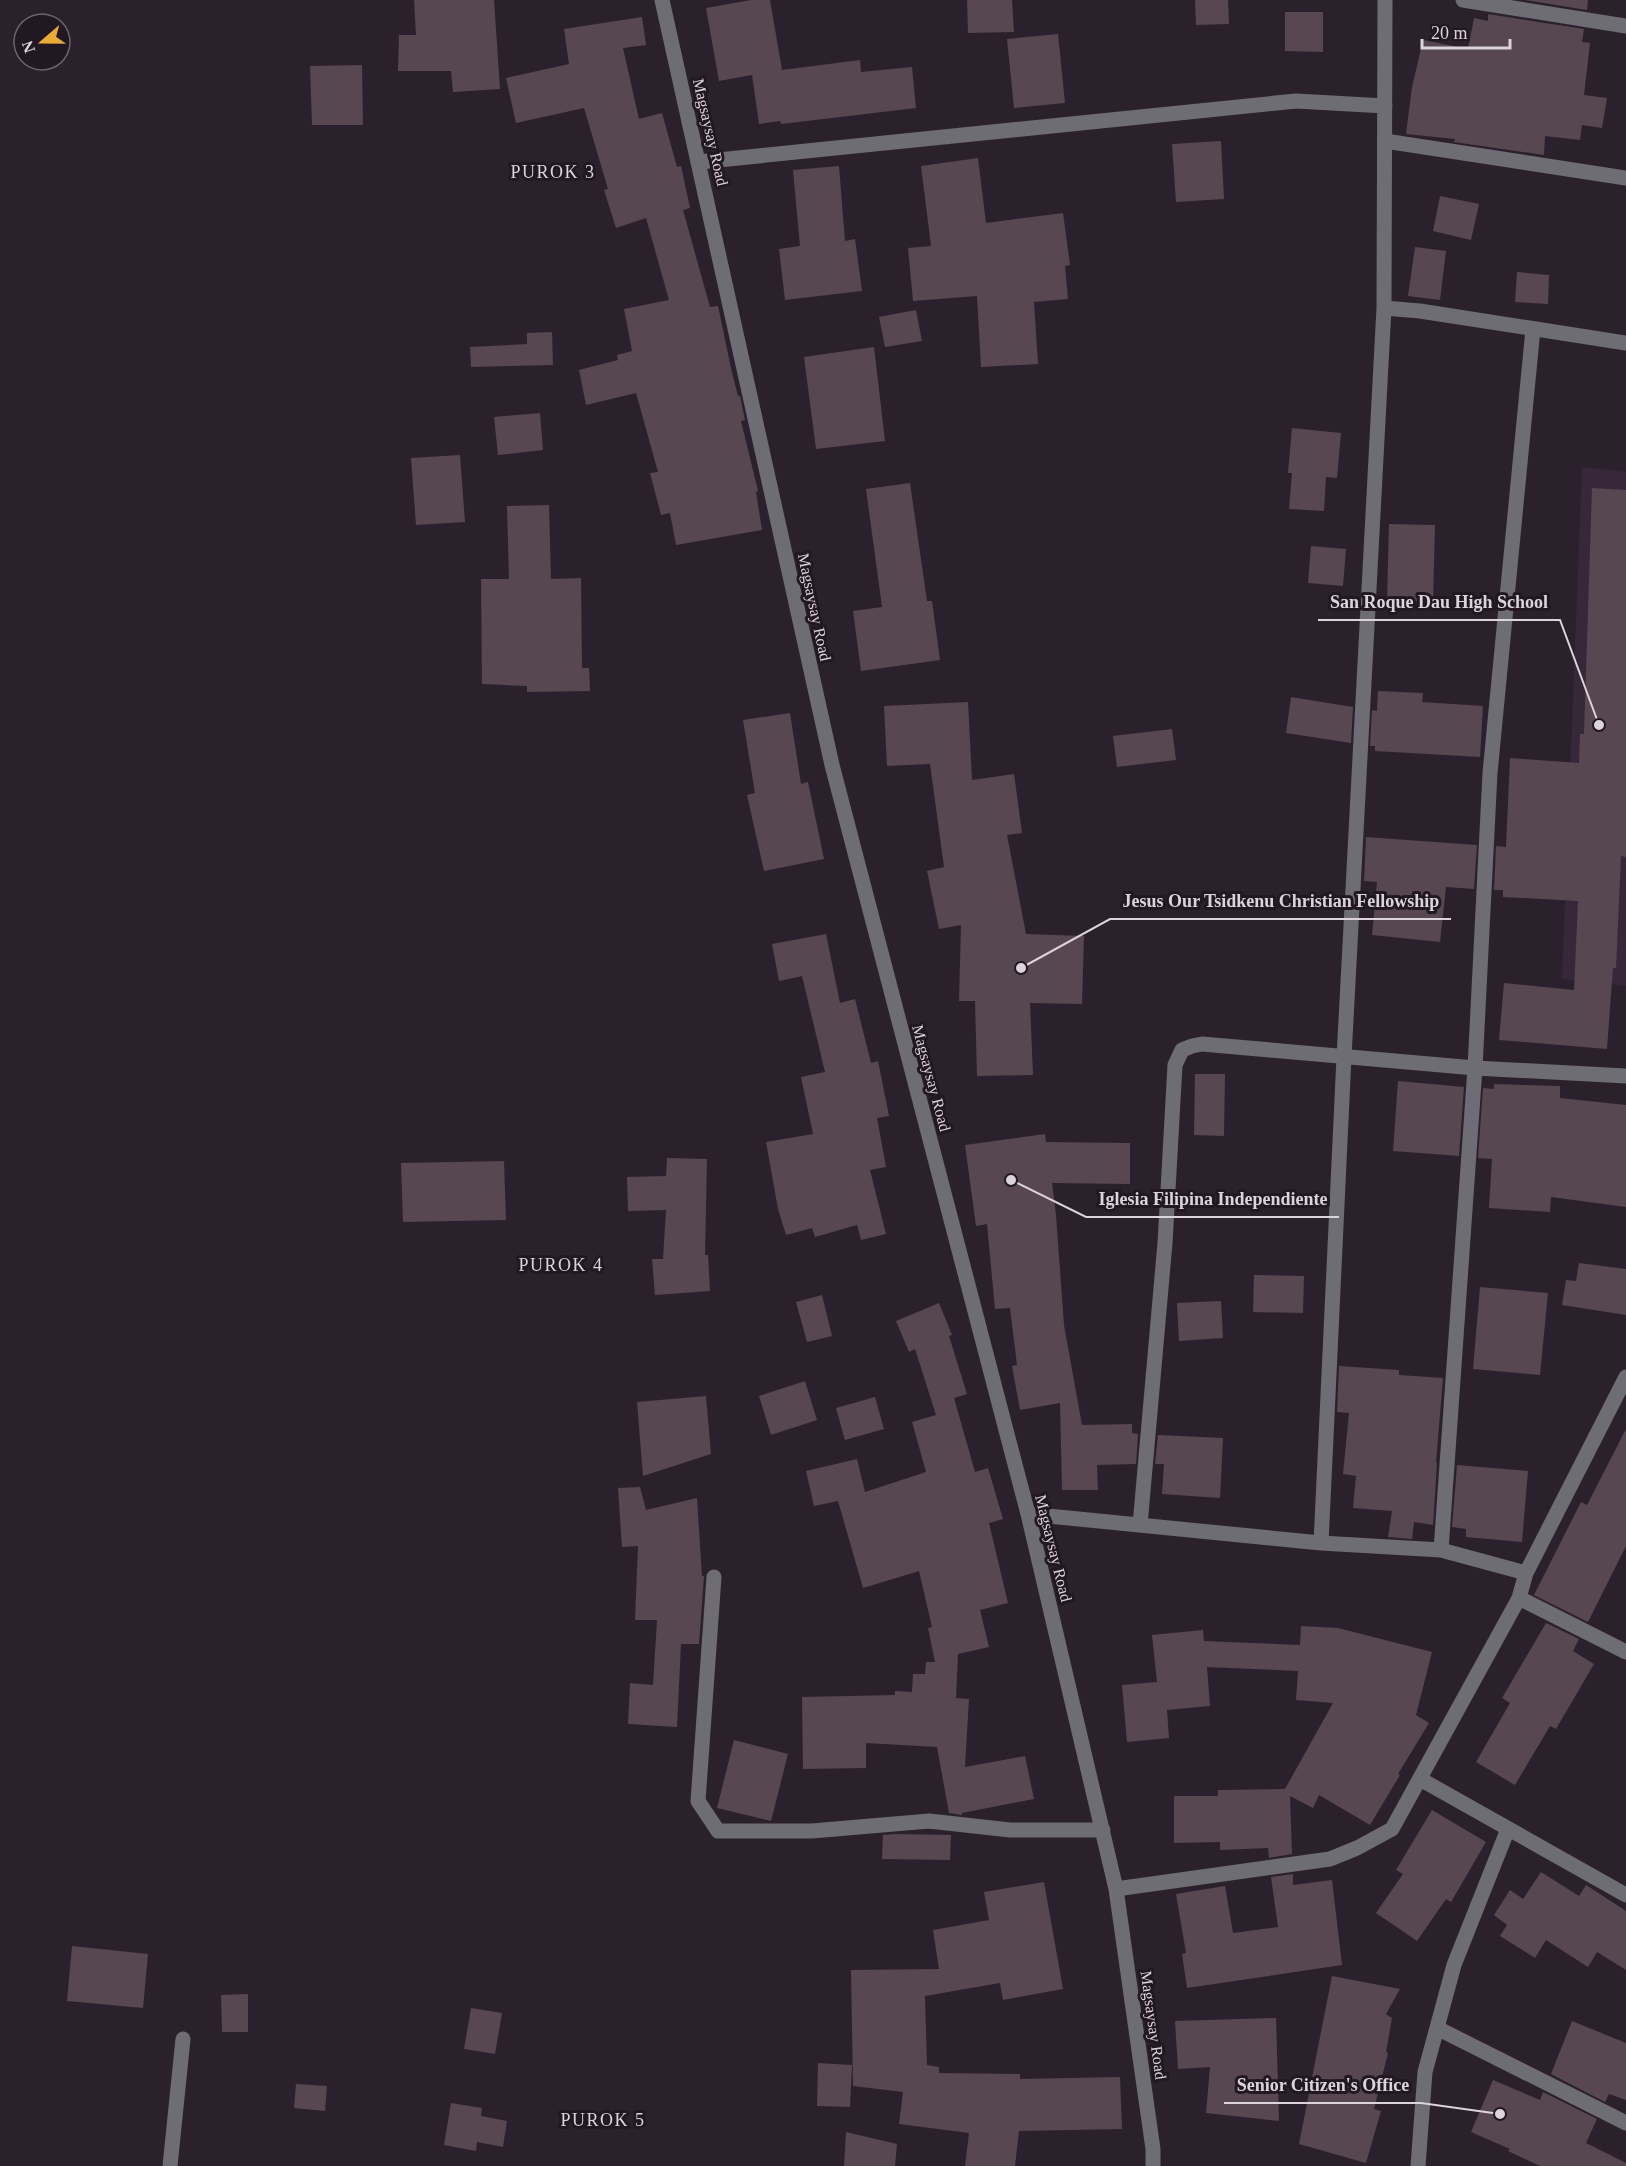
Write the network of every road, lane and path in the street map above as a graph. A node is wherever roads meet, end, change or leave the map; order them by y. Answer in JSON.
{"nodes":[{"id":1,"x":662,"y":0,"type":"edge"},
{"id":2,"x":1385,"y":0,"type":"edge"},
{"id":3,"x":1463,"y":0,"type":"edge"},
{"id":4,"x":1626,"y":26,"type":"edge"},
{"id":5,"x":1385,"y":106,"type":"junction"},
{"id":6,"x":1385,"y":141,"type":"junction"},
{"id":7,"x":699,"y":162,"type":"junction"},
{"id":8,"x":1626,"y":178,"type":"edge"},
{"id":9,"x":1383,"y":308,"type":"junction"},
{"id":10,"x":1533,"y":329,"type":"junction"},
{"id":11,"x":1626,"y":344,"type":"edge"},
{"id":12,"x":1344,"y":1057,"type":"junction"},
{"id":13,"x":1475,"y":1068,"type":"junction"},
{"id":14,"x":1626,"y":1076,"type":"edge"},
{"id":15,"x":1626,"y":1377,"type":"edge"},
{"id":16,"x":1619,"y":1406,"type":"edge"},
{"id":17,"x":1028,"y":1514,"type":"junction"},
{"id":18,"x":1140,"y":1525,"type":"junction"},
{"id":19,"x":1321,"y":1543,"type":"junction"},
{"id":20,"x":1441,"y":1550,"type":"junction"},
{"id":21,"x":1526,"y":1573,"type":"junction"},
{"id":22,"x":714,"y":1577,"type":"dead end"},
{"id":23,"x":1519,"y":1598,"type":"junction"},
{"id":24,"x":1626,"y":1652,"type":"edge"},
{"id":25,"x":1420,"y":1779,"type":"junction"},
{"id":26,"x":1508,"y":1829,"type":"junction"},
{"id":27,"x":1103,"y":1830,"type":"junction"},
{"id":28,"x":1116,"y":1889,"type":"junction"},
{"id":29,"x":1626,"y":1895,"type":"edge"},
{"id":30,"x":1437,"y":2028,"type":"junction"},
{"id":31,"x":183,"y":2039,"type":"dead end"},
{"id":32,"x":1626,"y":2123,"type":"edge"},
{"id":33,"x":170,"y":2166,"type":"edge"},
{"id":34,"x":1153,"y":2166,"type":"edge"},
{"id":35,"x":1418,"y":2166,"type":"edge"}],
"edges":[{"from":1,"to":7,"type":"street","name":"Magsaysay Road"},
{"from":2,"to":5,"type":"street"},
{"from":3,"to":4,"type":"street"},
{"from":5,"to":6,"type":"street"},
{"from":5,"to":7,"type":"street"},
{"from":6,"to":8,"type":"street"},
{"from":6,"to":9,"type":"street"},
{"from":7,"to":17,"type":"street","name":"Magsaysay Road"},
{"from":9,"to":10,"type":"street"},
{"from":9,"to":12,"type":"street"},
{"from":10,"to":11,"type":"street"},
{"from":10,"to":13,"type":"street"},
{"from":12,"to":13,"type":"street"},
{"from":12,"to":18,"type":"street"},
{"from":12,"to":19,"type":"street"},
{"from":13,"to":14,"type":"street"},
{"from":13,"to":20,"type":"street"},
{"from":15,"to":16,"type":"street"},
{"from":16,"to":21,"type":"street"},
{"from":17,"to":18,"type":"street"},
{"from":17,"to":27,"type":"street","name":"Magsaysay Road"},
{"from":18,"to":19,"type":"street"},
{"from":19,"to":20,"type":"street"},
{"from":20,"to":21,"type":"street"},
{"from":21,"to":23,"type":"street"},
{"from":22,"to":27,"type":"street"},
{"from":23,"to":24,"type":"street"},
{"from":23,"to":25,"type":"street"},
{"from":25,"to":26,"type":"street"},
{"from":25,"to":28,"type":"street"},
{"from":26,"to":29,"type":"street"},
{"from":26,"to":30,"type":"street"},
{"from":27,"to":28,"type":"street","name":"Magsaysay Road"},
{"from":28,"to":34,"type":"street","name":"Magsaysay Road"},
{"from":30,"to":32,"type":"street"},
{"from":30,"to":35,"type":"street"},
{"from":31,"to":33,"type":"street"}]}
